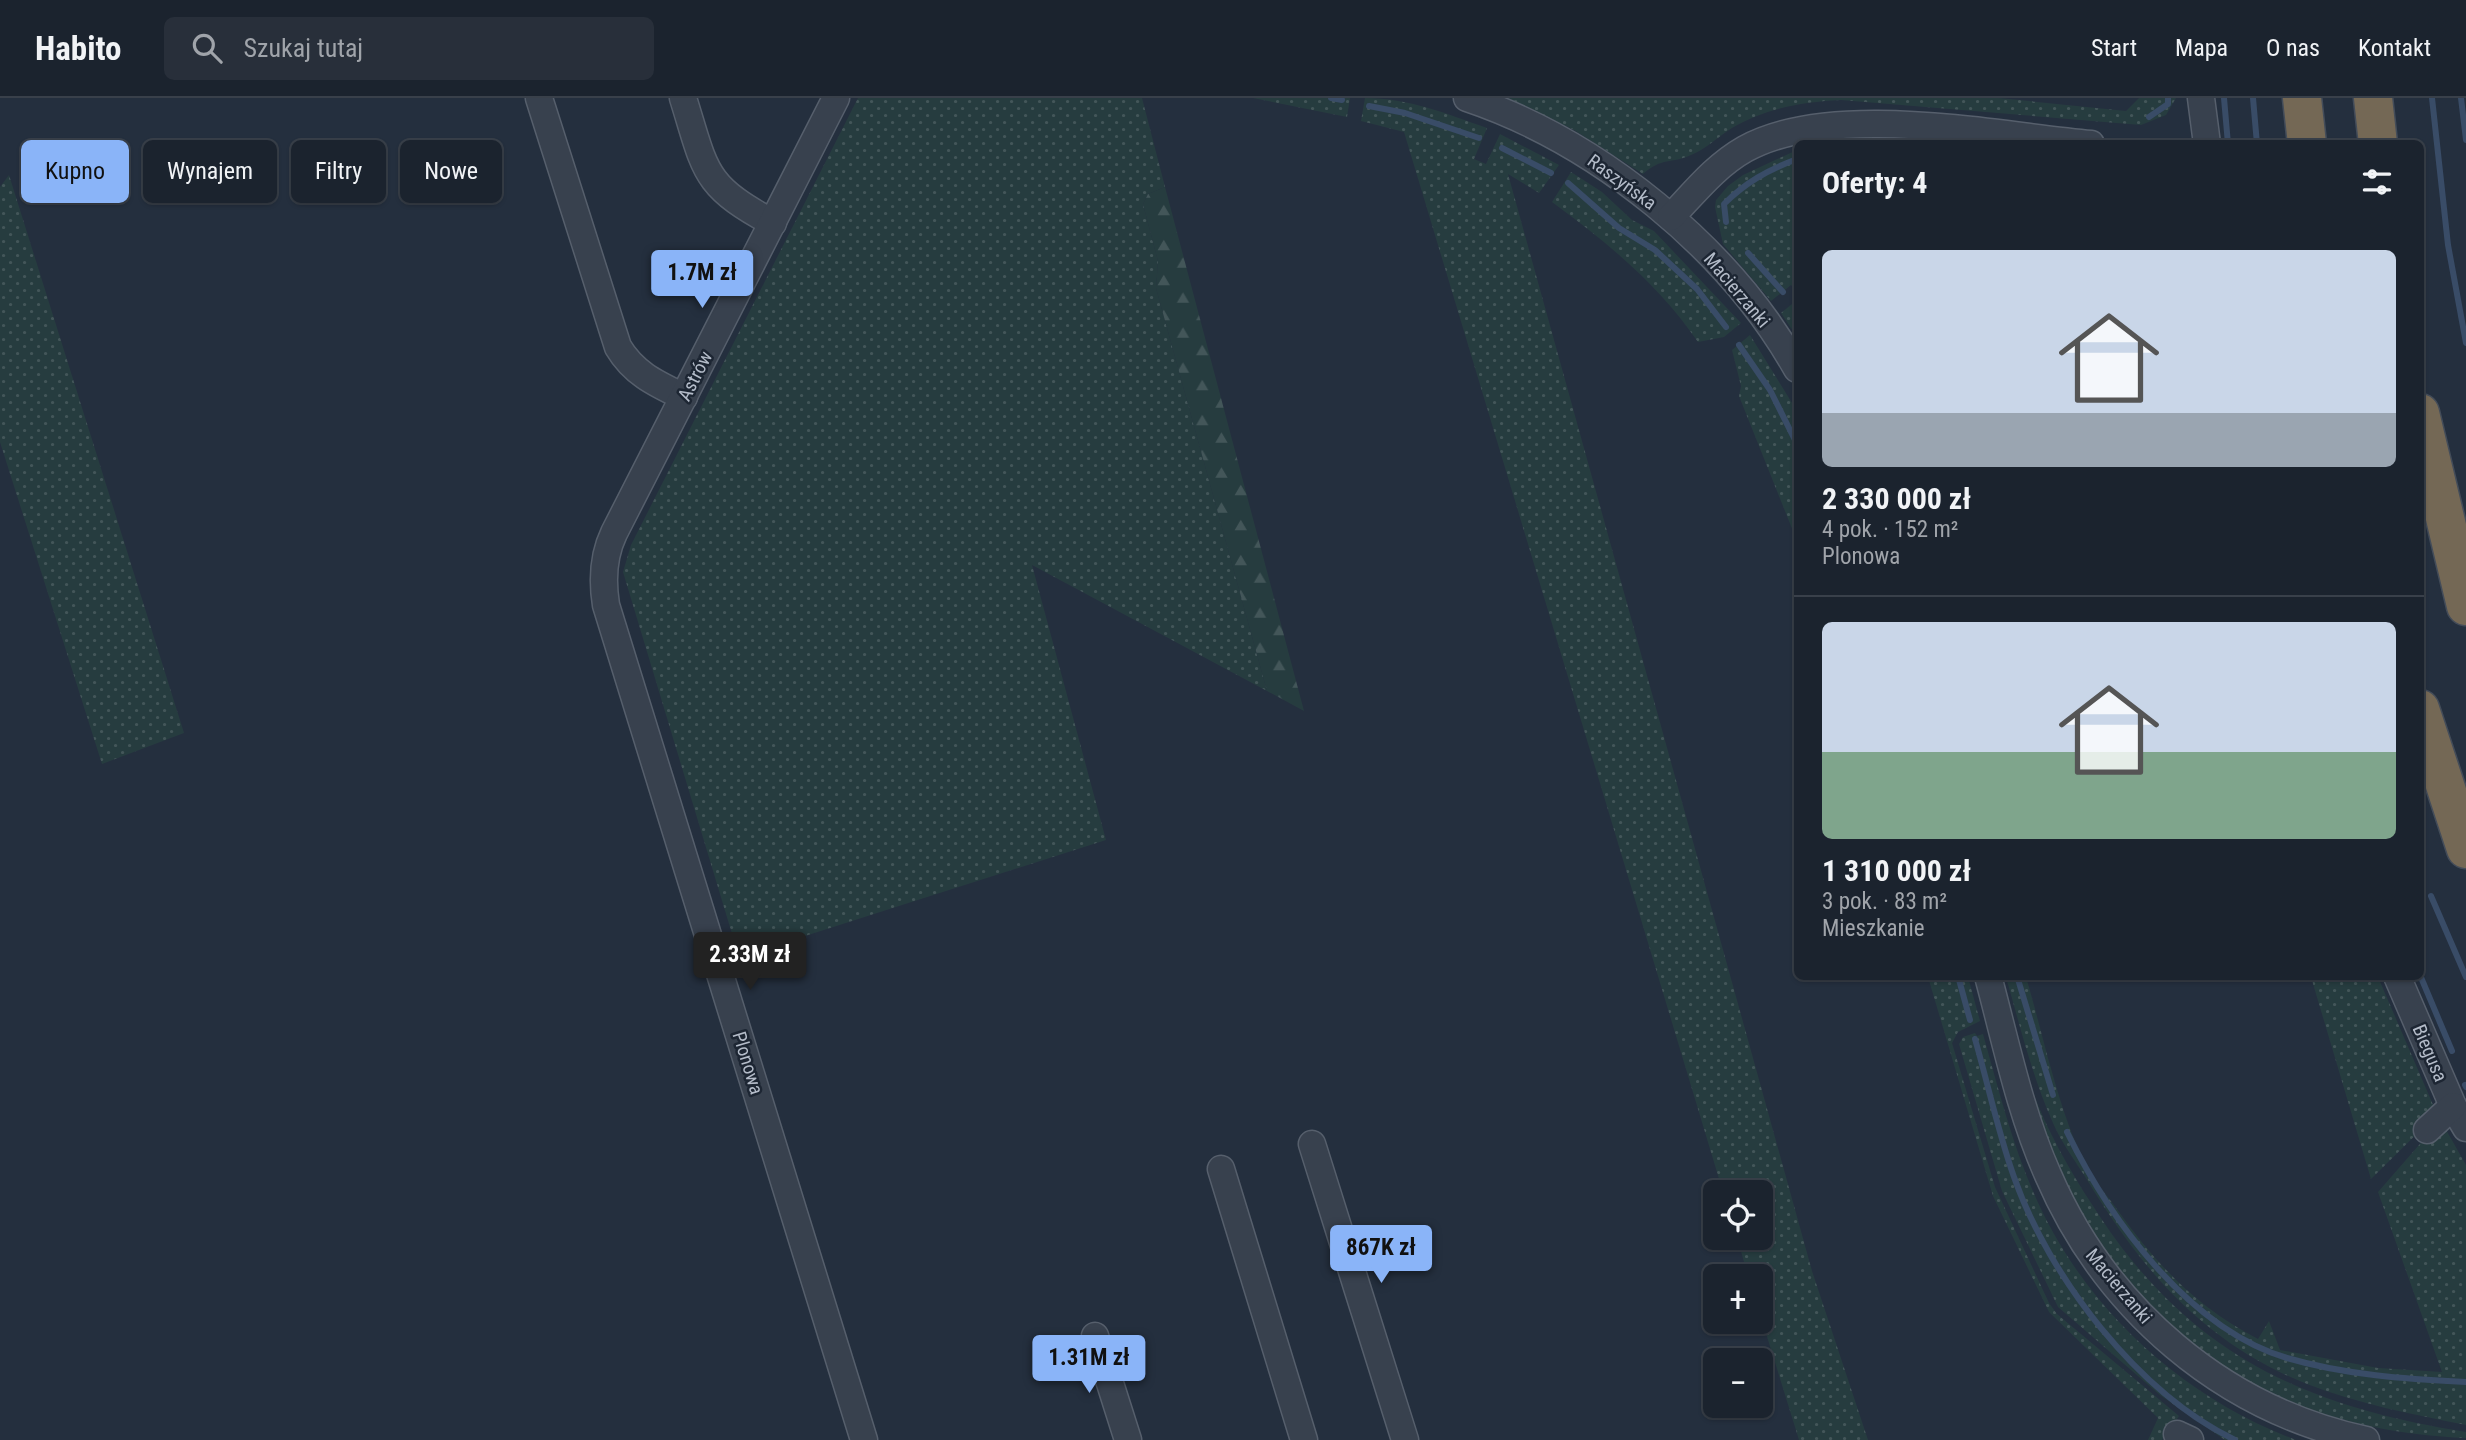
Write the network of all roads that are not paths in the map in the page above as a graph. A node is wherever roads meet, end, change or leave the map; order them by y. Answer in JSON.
{"nodes":[{"id":1,"x":539,"y":98,"type":"edge"},
{"id":2,"x":683,"y":98,"type":"edge"},
{"id":3,"x":836,"y":98,"type":"edge"},
{"id":4,"x":1467,"y":98,"type":"edge"},
{"id":5,"x":2202,"y":98,"type":"edge"},
{"id":6,"x":2301,"y":98,"type":"edge"},
{"id":7,"x":2373,"y":98,"type":"edge"},
{"id":8,"x":2047,"y":140,"type":"edge"},
{"id":9,"x":2207,"y":140,"type":"edge"},
{"id":10,"x":2306,"y":140,"type":"edge"},
{"id":11,"x":2378,"y":140,"type":"edge"},
{"id":12,"x":1671,"y":217,"type":"junction"},
{"id":13,"x":773,"y":223,"type":"junction"},
{"id":14,"x":1794,"y":365,"type":"edge"},
{"id":15,"x":684,"y":397,"type":"junction"},
{"id":16,"x":2424,"y":431,"type":"edge"},
{"id":17,"x":603,"y":536,"type":"joint"},
{"id":18,"x":2466,"y":606,"type":"edge"},
{"id":19,"x":2424,"y":721,"type":"edge"},
{"id":20,"x":2466,"y":849,"type":"edge"},
{"id":21,"x":1989,"y":980,"type":"edge"},
{"id":22,"x":2399,"y":980,"type":"edge"},
{"id":23,"x":2460,"y":1117,"type":"edge"},
{"id":24,"x":2427,"y":1130,"type":"dead end"},
{"id":25,"x":1312,"y":1144,"type":"dead end"},
{"id":26,"x":1221,"y":1169,"type":"dead end"},
{"id":27,"x":1095,"y":1336,"type":"dead end"},
{"id":28,"x":864,"y":1440,"type":"edge"},
{"id":29,"x":1128,"y":1440,"type":"edge"},
{"id":30,"x":1304,"y":1440,"type":"edge"},
{"id":31,"x":1405,"y":1440,"type":"edge"},
{"id":32,"x":2366,"y":1440,"type":"edge"}],
"edges":[{"from":1,"to":15,"type":"street"},
{"from":2,"to":13,"type":"street"},
{"from":3,"to":13,"type":"street","name":"Astrów"},
{"from":4,"to":12,"type":"street","name":"Raszyńska"},
{"from":5,"to":9,"type":"street"},
{"from":6,"to":10,"type":"highway"},
{"from":7,"to":11,"type":"highway"},
{"from":8,"to":12,"type":"street","name":"Raszyńska"},
{"from":12,"to":14,"type":"street","name":"Macierzanki"},
{"from":13,"to":15,"type":"street","name":"Astrów"},
{"from":15,"to":17,"type":"street","name":"Astrów"},
{"from":16,"to":18,"type":"highway"},
{"from":17,"to":28,"type":"street","name":"Plonowa"},
{"from":19,"to":20,"type":"highway"},
{"from":21,"to":32,"type":"street","name":"Macierzanki"},
{"from":22,"to":23,"type":"street","name":"Biegusa"},
{"from":23,"to":24,"type":"street"},
{"from":25,"to":31,"type":"street"},
{"from":26,"to":30,"type":"street"},
{"from":27,"to":29,"type":"street"}]}
